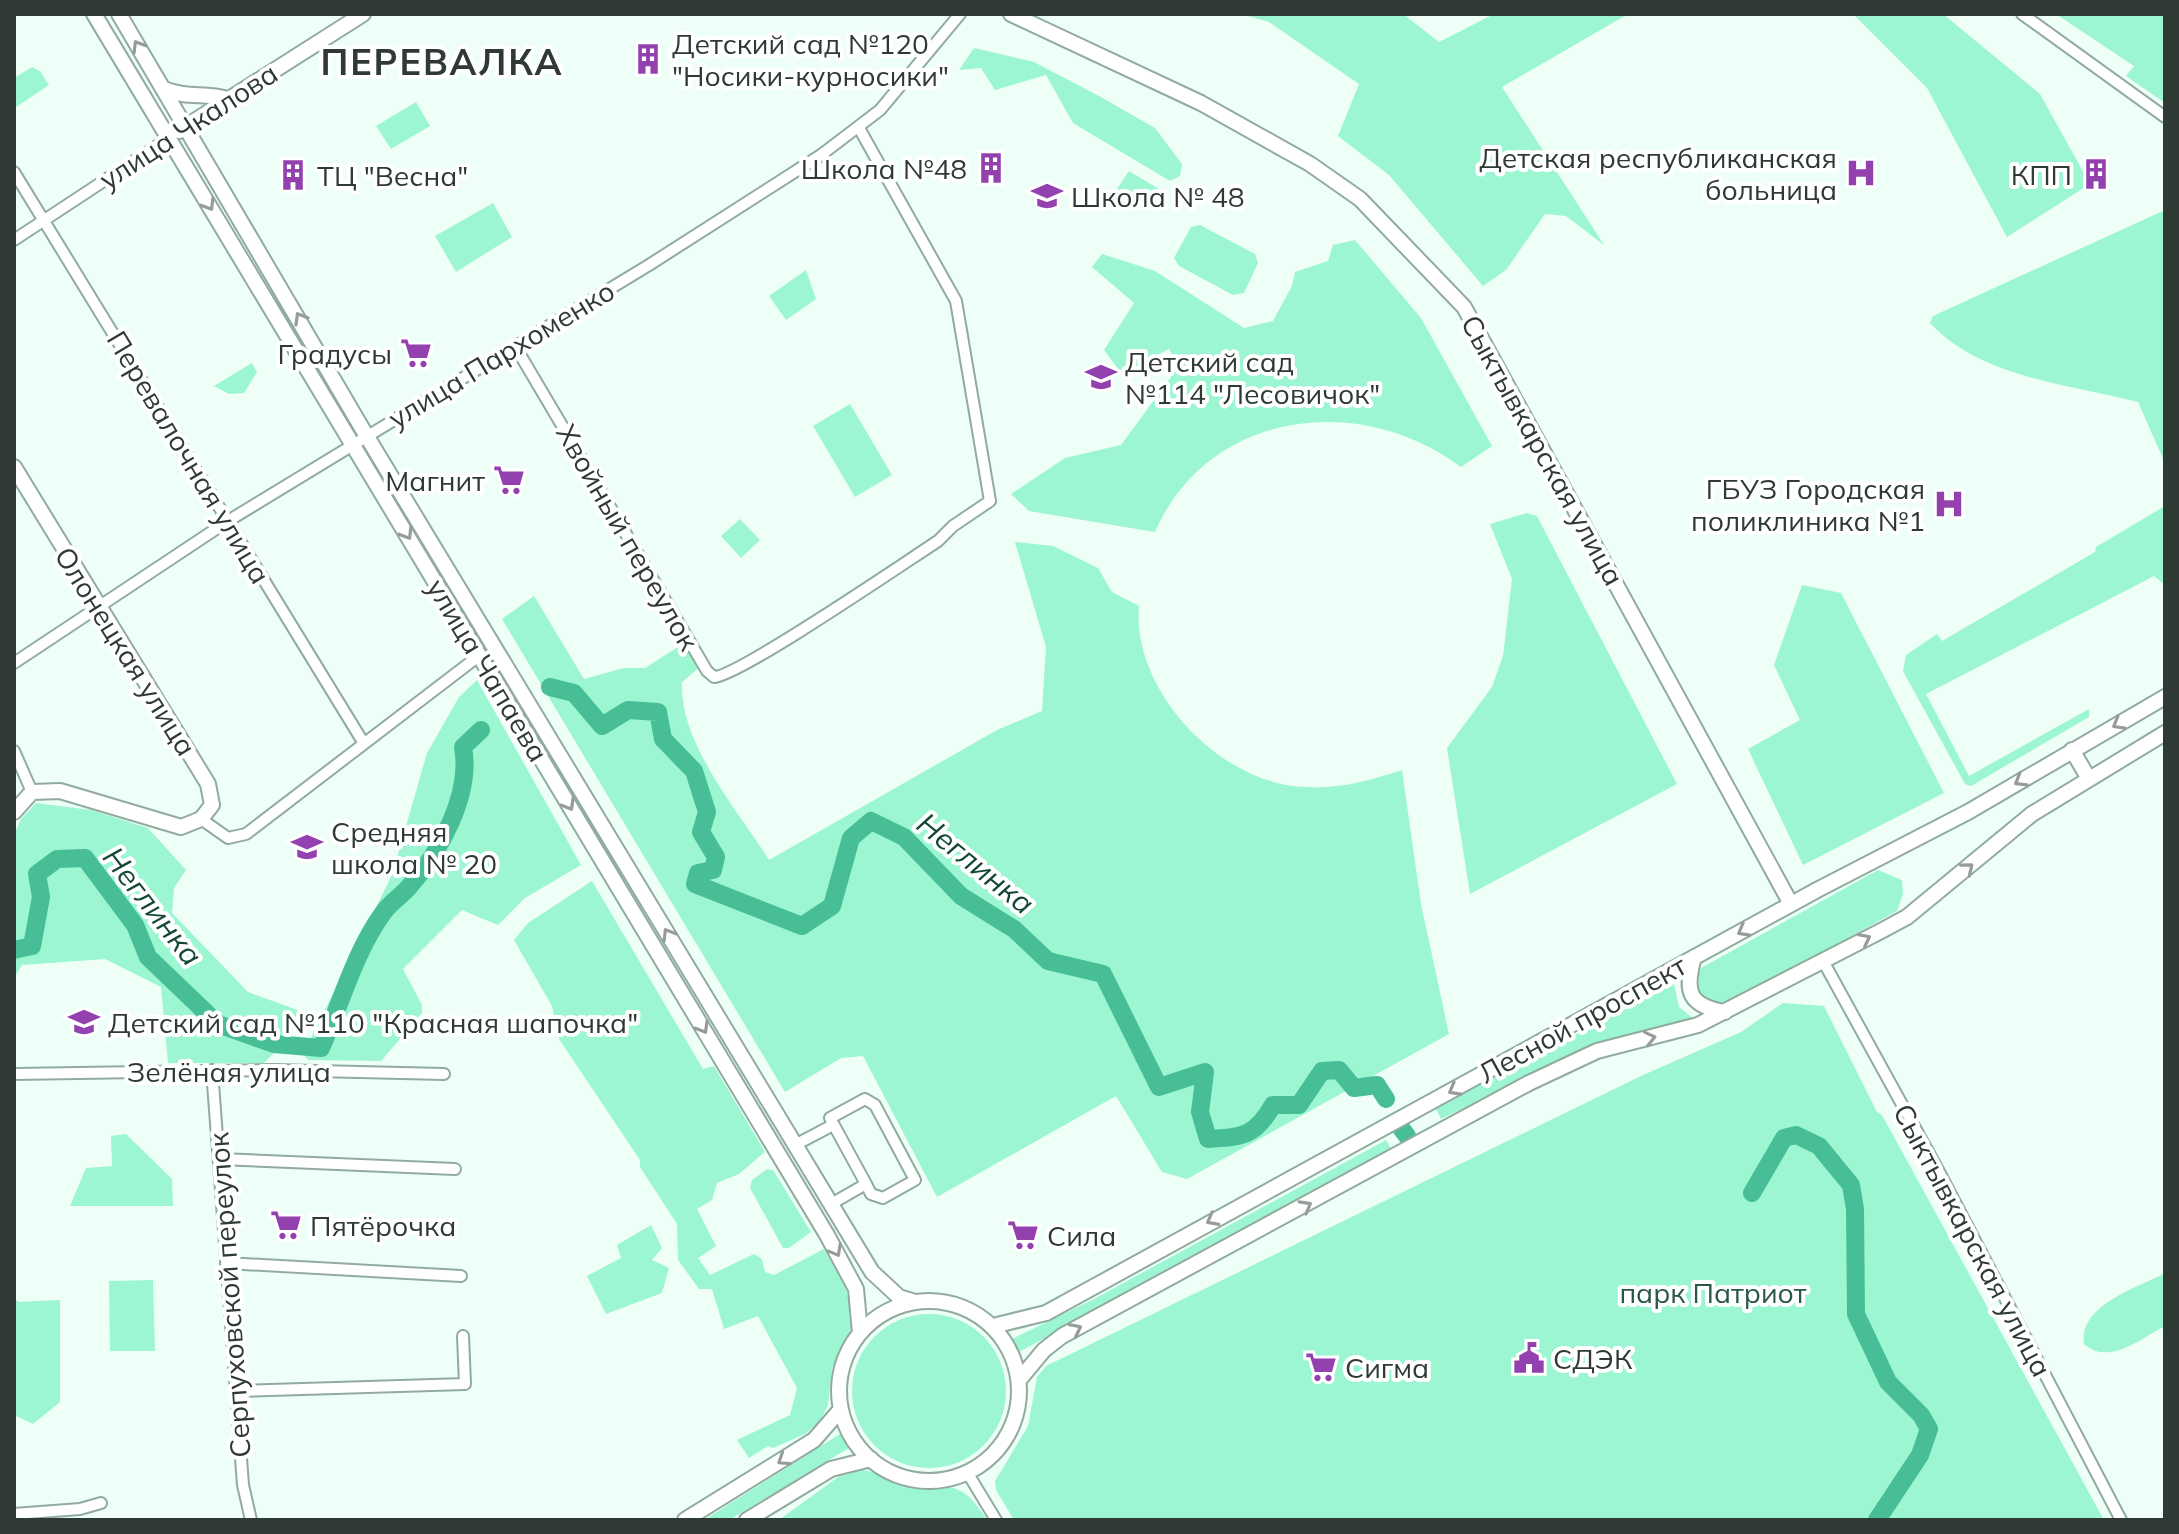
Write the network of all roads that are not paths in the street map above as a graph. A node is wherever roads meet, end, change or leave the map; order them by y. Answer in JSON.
{"nodes":[{"id":1,"x":94,"y":14,"type":"edge"},
{"id":2,"x":119,"y":14,"type":"edge"},
{"id":3,"x":363,"y":14,"type":"edge"},
{"id":4,"x":960,"y":14,"type":"edge"},
{"id":5,"x":1011,"y":14,"type":"edge"},
{"id":6,"x":2022,"y":14,"type":"edge"},
{"id":7,"x":164,"y":89,"type":"junction"},
{"id":8,"x":227,"y":99,"type":"junction"},
{"id":9,"x":2165,"y":117,"type":"edge"},
{"id":10,"x":186,"y":126,"type":"junction"},
{"id":11,"x":859,"y":128,"type":"junction"},
{"id":12,"x":169,"y":138,"type":"junction"},
{"id":13,"x":14,"y":172,"type":"edge"},
{"id":14,"x":44,"y":220,"type":"junction"},
{"id":15,"x":14,"y":240,"type":"edge"},
{"id":16,"x":515,"y":346,"type":"junction"},
{"id":17,"x":366,"y":435,"type":"junction"},
{"id":18,"x":352,"y":444,"type":"junction"},
{"id":19,"x":14,"y":467,"type":"edge"},
{"id":20,"x":228,"y":521,"type":"junction"},
{"id":21,"x":99,"y":608,"type":"junction"},
{"id":22,"x":480,"y":655,"type":"junction"},
{"id":23,"x":14,"y":663,"type":"edge"},
{"id":24,"x":2165,"y":697,"type":"edge"},
{"id":25,"x":2165,"y":733,"type":"edge"},
{"id":26,"x":363,"y":742,"type":"junction"},
{"id":27,"x":2072,"y":750,"type":"junction"},
{"id":28,"x":14,"y":751,"type":"edge"},
{"id":29,"x":2089,"y":779,"type":"junction"},
{"id":30,"x":32,"y":792,"type":"junction"},
{"id":31,"x":14,"y":812,"type":"edge"},
{"id":32,"x":201,"y":819,"type":"junction"},
{"id":33,"x":1791,"y":904,"type":"junction"},
{"id":34,"x":1694,"y":957,"type":"junction"},
{"id":35,"x":1823,"y":961,"type":"junction"},
{"id":36,"x":1725,"y":1012,"type":"junction"},
{"id":37,"x":212,"y":1070,"type":"junction"},
{"id":38,"x":14,"y":1074,"type":"edge"},
{"id":39,"x":444,"y":1074,"type":"dead end"},
{"id":40,"x":833,"y":1125,"type":"junction"},
{"id":41,"x":795,"y":1145,"type":"junction"},
{"id":42,"x":220,"y":1159,"type":"junction"},
{"id":43,"x":455,"y":1169,"type":"dead end"},
{"id":44,"x":866,"y":1184,"type":"junction"},
{"id":45,"x":831,"y":1204,"type":"junction"},
{"id":46,"x":226,"y":1263,"type":"junction"},
{"id":47,"x":461,"y":1276,"type":"dead end"},
{"id":48,"x":915,"y":1302,"type":"junction"},
{"id":49,"x":993,"y":1326,"type":"junction"},
{"id":50,"x":860,"y":1333,"type":"junction"},
{"id":51,"x":463,"y":1336,"type":"dead end"},
{"id":52,"x":1019,"y":1380,"type":"junction"},
{"id":53,"x":236,"y":1391,"type":"junction"},
{"id":54,"x":841,"y":1409,"type":"junction"},
{"id":55,"x":871,"y":1459,"type":"junction"},
{"id":56,"x":967,"y":1472,"type":"junction"},
{"id":57,"x":101,"y":1503,"type":"dead end"},
{"id":58,"x":14,"y":1514,"type":"edge"},
{"id":59,"x":251,"y":1520,"type":"edge"},
{"id":60,"x":685,"y":1520,"type":"edge"},
{"id":61,"x":747,"y":1520,"type":"edge"},
{"id":62,"x":996,"y":1520,"type":"edge"},
{"id":63,"x":2121,"y":1520,"type":"edge"}],
"edges":[{"from":1,"to":12,"type":"main road","name":"улица Чапаева"},
{"from":7,"to":2,"type":"main road","name":"улица Чапаева","one_way":true},
{"from":3,"to":8,"type":"main road","name":"улица Чкалова"},
{"from":4,"to":11,"type":"street","name":"улица Пархоменко"},
{"from":5,"to":33,"type":"main road","name":"Сыктывкарская улица"},
{"from":6,"to":9,"type":"street"},
{"from":7,"to":8,"type":"main road"},
{"from":7,"to":10,"type":"main road","name":"улица Чапаева"},
{"from":8,"to":10,"type":"main road","name":"улица Чкалова"},
{"from":10,"to":12,"type":"main road","name":"улица Чкалова"},
{"from":17,"to":10,"type":"main road","name":"улица Чапаева","one_way":true},
{"from":11,"to":16,"type":"street","name":"улица Пархоменко"},
{"from":11,"to":16,"type":"street","name":"Хвойный переулок"},
{"from":12,"to":14,"type":"street","name":"улица Чкалова"},
{"from":12,"to":18,"type":"main road","name":"улица Чапаева","one_way":true},
{"from":13,"to":14,"type":"street","name":"Перевалочная улица"},
{"from":14,"to":15,"type":"street","name":"улица Чкалова"},
{"from":14,"to":20,"type":"street","name":"Перевалочная улица"},
{"from":16,"to":17,"type":"street","name":"улица Пархоменко"},
{"from":17,"to":18,"type":"street","name":"улица Пархоменко"},
{"from":41,"to":17,"type":"main road","name":"улица Чапаева","one_way":true},
{"from":18,"to":20,"type":"street","name":"улица Пархоменко"},
{"from":18,"to":22,"type":"main road","name":"улица Чапаева","one_way":true},
{"from":19,"to":21,"type":"main road","name":"Олонецкая улица"},
{"from":20,"to":21,"type":"street","name":"улица Пархоменко"},
{"from":20,"to":26,"type":"street","name":"Перевалочная улица"},
{"from":21,"to":23,"type":"street","name":"улица Пархоменко"},
{"from":21,"to":32,"type":"main road","name":"Олонецкая улица"},
{"from":22,"to":26,"type":"street"},
{"from":22,"to":50,"type":"main road","name":"улица Чапаева","one_way":true},
{"from":24,"to":27,"type":"main road","name":"Лесной проспект","one_way":true},
{"from":25,"to":29,"type":"main road","name":"Лесной проспект"},
{"from":26,"to":32,"type":"street"},
{"from":27,"to":29,"type":"main road"},
{"from":27,"to":33,"type":"main road","name":"Лесной проспект","one_way":true},
{"from":28,"to":30,"type":"street"},
{"from":35,"to":29,"type":"main road","name":"Лесной проспект","one_way":true},
{"from":30,"to":31,"type":"main road"},
{"from":30,"to":32,"type":"main road"},
{"from":33,"to":34,"type":"main road","name":"Лесной проспект","one_way":true},
{"from":34,"to":36,"type":"main road"},
{"from":34,"to":49,"type":"main road","name":"Лесной проспект","one_way":true},
{"from":35,"to":36,"type":"main road","name":"Лесной проспект"},
{"from":35,"to":63,"type":"street","name":"Сыктывкарская улица"},
{"from":52,"to":36,"type":"main road","name":"Лесной проспект","one_way":true},
{"from":37,"to":38,"type":"street","name":"Зелёная улица"},
{"from":37,"to":39,"type":"street","name":"Зелёная улица"},
{"from":37,"to":42,"type":"street","name":"Серпуховской переулок"},
{"from":40,"to":41,"type":"street"},
{"from":40,"to":44,"type":"street"},
{"from":40,"to":44,"type":"street"},
{"from":41,"to":45,"type":"main road","name":"улица Чапаева"},
{"from":42,"to":43,"type":"street"},
{"from":42,"to":46,"type":"street","name":"Серпуховской переулок"},
{"from":44,"to":45,"type":"street"},
{"from":45,"to":48,"type":"main road","name":"улица Чапаева"},
{"from":46,"to":47,"type":"street"},
{"from":46,"to":53,"type":"street","name":"Серпуховской переулок"},
{"from":48,"to":49,"type":"main road"},
{"from":48,"to":50,"type":"main road"},
{"from":49,"to":52,"type":"main road"},
{"from":50,"to":54,"type":"main road"},
{"from":51,"to":53,"type":"street"},
{"from":52,"to":56,"type":"main road"},
{"from":53,"to":59,"type":"street","name":"Серпуховской переулок"},
{"from":54,"to":55,"type":"main road"},
{"from":54,"to":60,"type":"main road","one_way":true},
{"from":55,"to":56,"type":"main road"},
{"from":55,"to":61,"type":"main road"},
{"from":56,"to":62,"type":"street"},
{"from":57,"to":58,"type":"street"}]}
